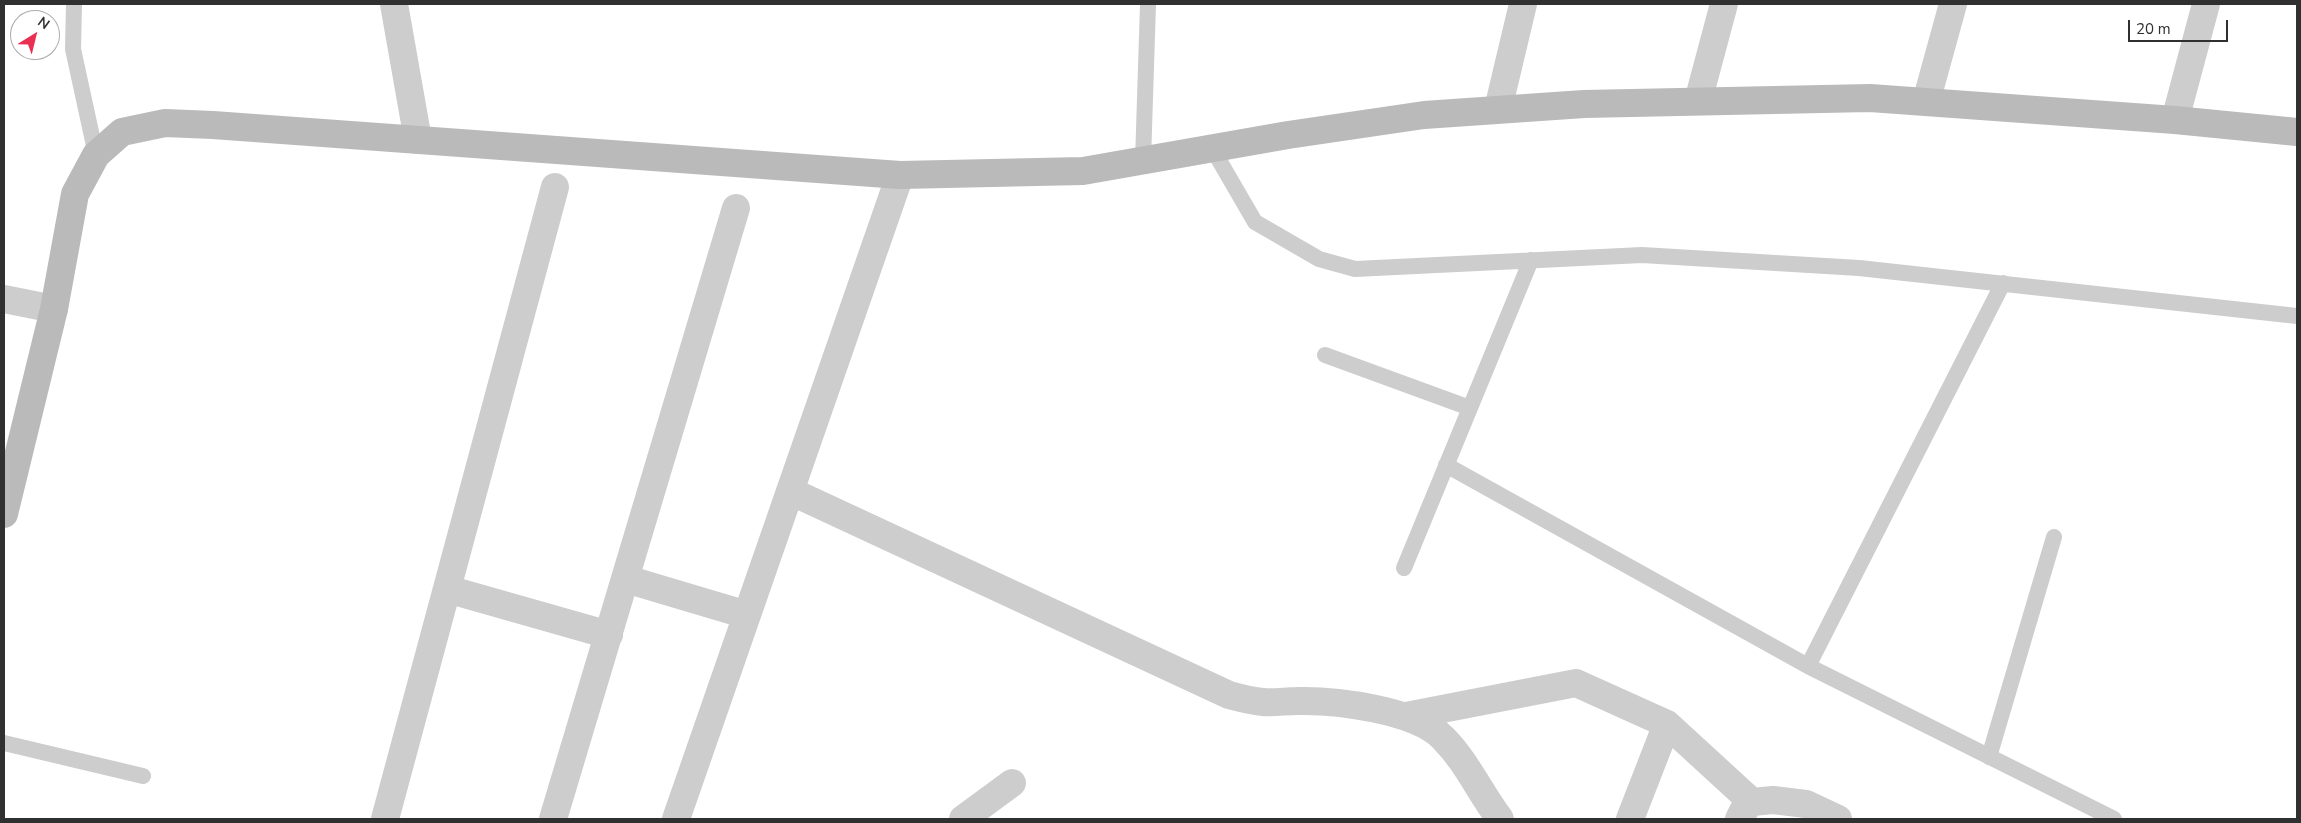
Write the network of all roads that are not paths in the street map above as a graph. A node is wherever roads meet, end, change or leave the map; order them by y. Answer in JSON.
{"nodes":[{"id":1,"x":74,"y":4,"type":"edge"},
{"id":2,"x":394,"y":4,"type":"edge"},
{"id":3,"x":1148,"y":4,"type":"edge"},
{"id":4,"x":1523,"y":4,"type":"edge"},
{"id":5,"x":1724,"y":4,"type":"edge"},
{"id":6,"x":1953,"y":4,"type":"edge"},
{"id":7,"x":2206,"y":4,"type":"edge"},
{"id":8,"x":1698,"y":101,"type":"junction"},
{"id":9,"x":1926,"y":102,"type":"junction"},
{"id":10,"x":1498,"y":109,"type":"junction"},
{"id":11,"x":2175,"y":120,"type":"junction"},
{"id":12,"x":2297,"y":132,"type":"edge"},
{"id":13,"x":418,"y":140,"type":"junction"},
{"id":14,"x":1212,"y":148,"type":"junction"},
{"id":15,"x":96,"y":155,"type":"junction"},
{"id":16,"x":1143,"y":161,"type":"junction"},
{"id":17,"x":900,"y":175,"type":"junction"},
{"id":18,"x":555,"y":187,"type":"dead end"},
{"id":19,"x":736,"y":208,"type":"dead end"},
{"id":20,"x":1531,"y":260,"type":"junction"},
{"id":21,"x":2003,"y":283,"type":"junction"},
{"id":22,"x":4,"y":299,"type":"edge"},
{"id":23,"x":54,"y":309,"type":"junction"},
{"id":24,"x":2297,"y":316,"type":"edge"},
{"id":25,"x":1324,"y":355,"type":"dead end"},
{"id":26,"x":1470,"y":408,"type":"junction"},
{"id":27,"x":1446,"y":465,"type":"junction"},
{"id":28,"x":790,"y":491,"type":"junction"},
{"id":29,"x":4,"y":514,"type":"edge"},
{"id":30,"x":2054,"y":537,"type":"dead end"},
{"id":31,"x":1404,"y":568,"type":"dead end"},
{"id":32,"x":626,"y":579,"type":"junction"},
{"id":33,"x":447,"y":589,"type":"junction"},
{"id":34,"x":747,"y":615,"type":"junction"},
{"id":35,"x":609,"y":635,"type":"junction"},
{"id":36,"x":1808,"y":666,"type":"junction"},
{"id":37,"x":1406,"y":716,"type":"junction"},
{"id":38,"x":1667,"y":724,"type":"junction"},
{"id":39,"x":4,"y":743,"type":"edge"},
{"id":40,"x":1989,"y":757,"type":"junction"},
{"id":41,"x":143,"y":776,"type":"dead end"},
{"id":42,"x":1012,"y":783,"type":"dead end"},
{"id":43,"x":1746,"y":811,"type":"edge"},
{"id":44,"x":386,"y":819,"type":"edge"},
{"id":45,"x":554,"y":819,"type":"edge"},
{"id":46,"x":676,"y":819,"type":"edge"},
{"id":47,"x":963,"y":819,"type":"edge"},
{"id":48,"x":1500,"y":819,"type":"edge"},
{"id":49,"x":1630,"y":819,"type":"edge"},
{"id":50,"x":1838,"y":819,"type":"edge"},
{"id":51,"x":2114,"y":819,"type":"edge"}],
"edges":[{"from":1,"to":15,"type":"lane"},
{"from":2,"to":13,"type":"street"},
{"from":3,"to":16,"type":"lane"},
{"from":4,"to":10,"type":"street"},
{"from":5,"to":8,"type":"street"},
{"from":6,"to":9,"type":"street"},
{"from":7,"to":11,"type":"street"},
{"from":8,"to":9,"type":"main road"},
{"from":8,"to":10,"type":"main road"},
{"from":9,"to":11,"type":"main road"},
{"from":10,"to":14,"type":"main road"},
{"from":11,"to":12,"type":"main road"},
{"from":13,"to":15,"type":"main road"},
{"from":13,"to":17,"type":"main road"},
{"from":14,"to":16,"type":"main road"},
{"from":14,"to":20,"type":"lane"},
{"from":15,"to":23,"type":"main road"},
{"from":16,"to":17,"type":"main road"},
{"from":17,"to":28,"type":"street"},
{"from":18,"to":33,"type":"street"},
{"from":19,"to":32,"type":"street"},
{"from":20,"to":21,"type":"lane"},
{"from":20,"to":26,"type":"lane"},
{"from":21,"to":24,"type":"lane"},
{"from":21,"to":36,"type":"lane"},
{"from":22,"to":23,"type":"street"},
{"from":23,"to":29,"type":"main road"},
{"from":25,"to":26,"type":"lane"},
{"from":26,"to":27,"type":"lane"},
{"from":27,"to":31,"type":"lane"},
{"from":27,"to":36,"type":"lane"},
{"from":28,"to":34,"type":"street"},
{"from":28,"to":37,"type":"street"},
{"from":30,"to":40,"type":"lane"},
{"from":32,"to":34,"type":"street"},
{"from":32,"to":35,"type":"street"},
{"from":33,"to":35,"type":"street"},
{"from":33,"to":44,"type":"street"},
{"from":34,"to":46,"type":"street"},
{"from":35,"to":45,"type":"street"},
{"from":36,"to":40,"type":"lane"},
{"from":37,"to":38,"type":"street"},
{"from":37,"to":48,"type":"street"},
{"from":38,"to":43,"type":"street"},
{"from":38,"to":49,"type":"street"},
{"from":39,"to":41,"type":"lane"},
{"from":40,"to":51,"type":"lane"},
{"from":42,"to":47,"type":"street"},
{"from":43,"to":50,"type":"street"}]}
